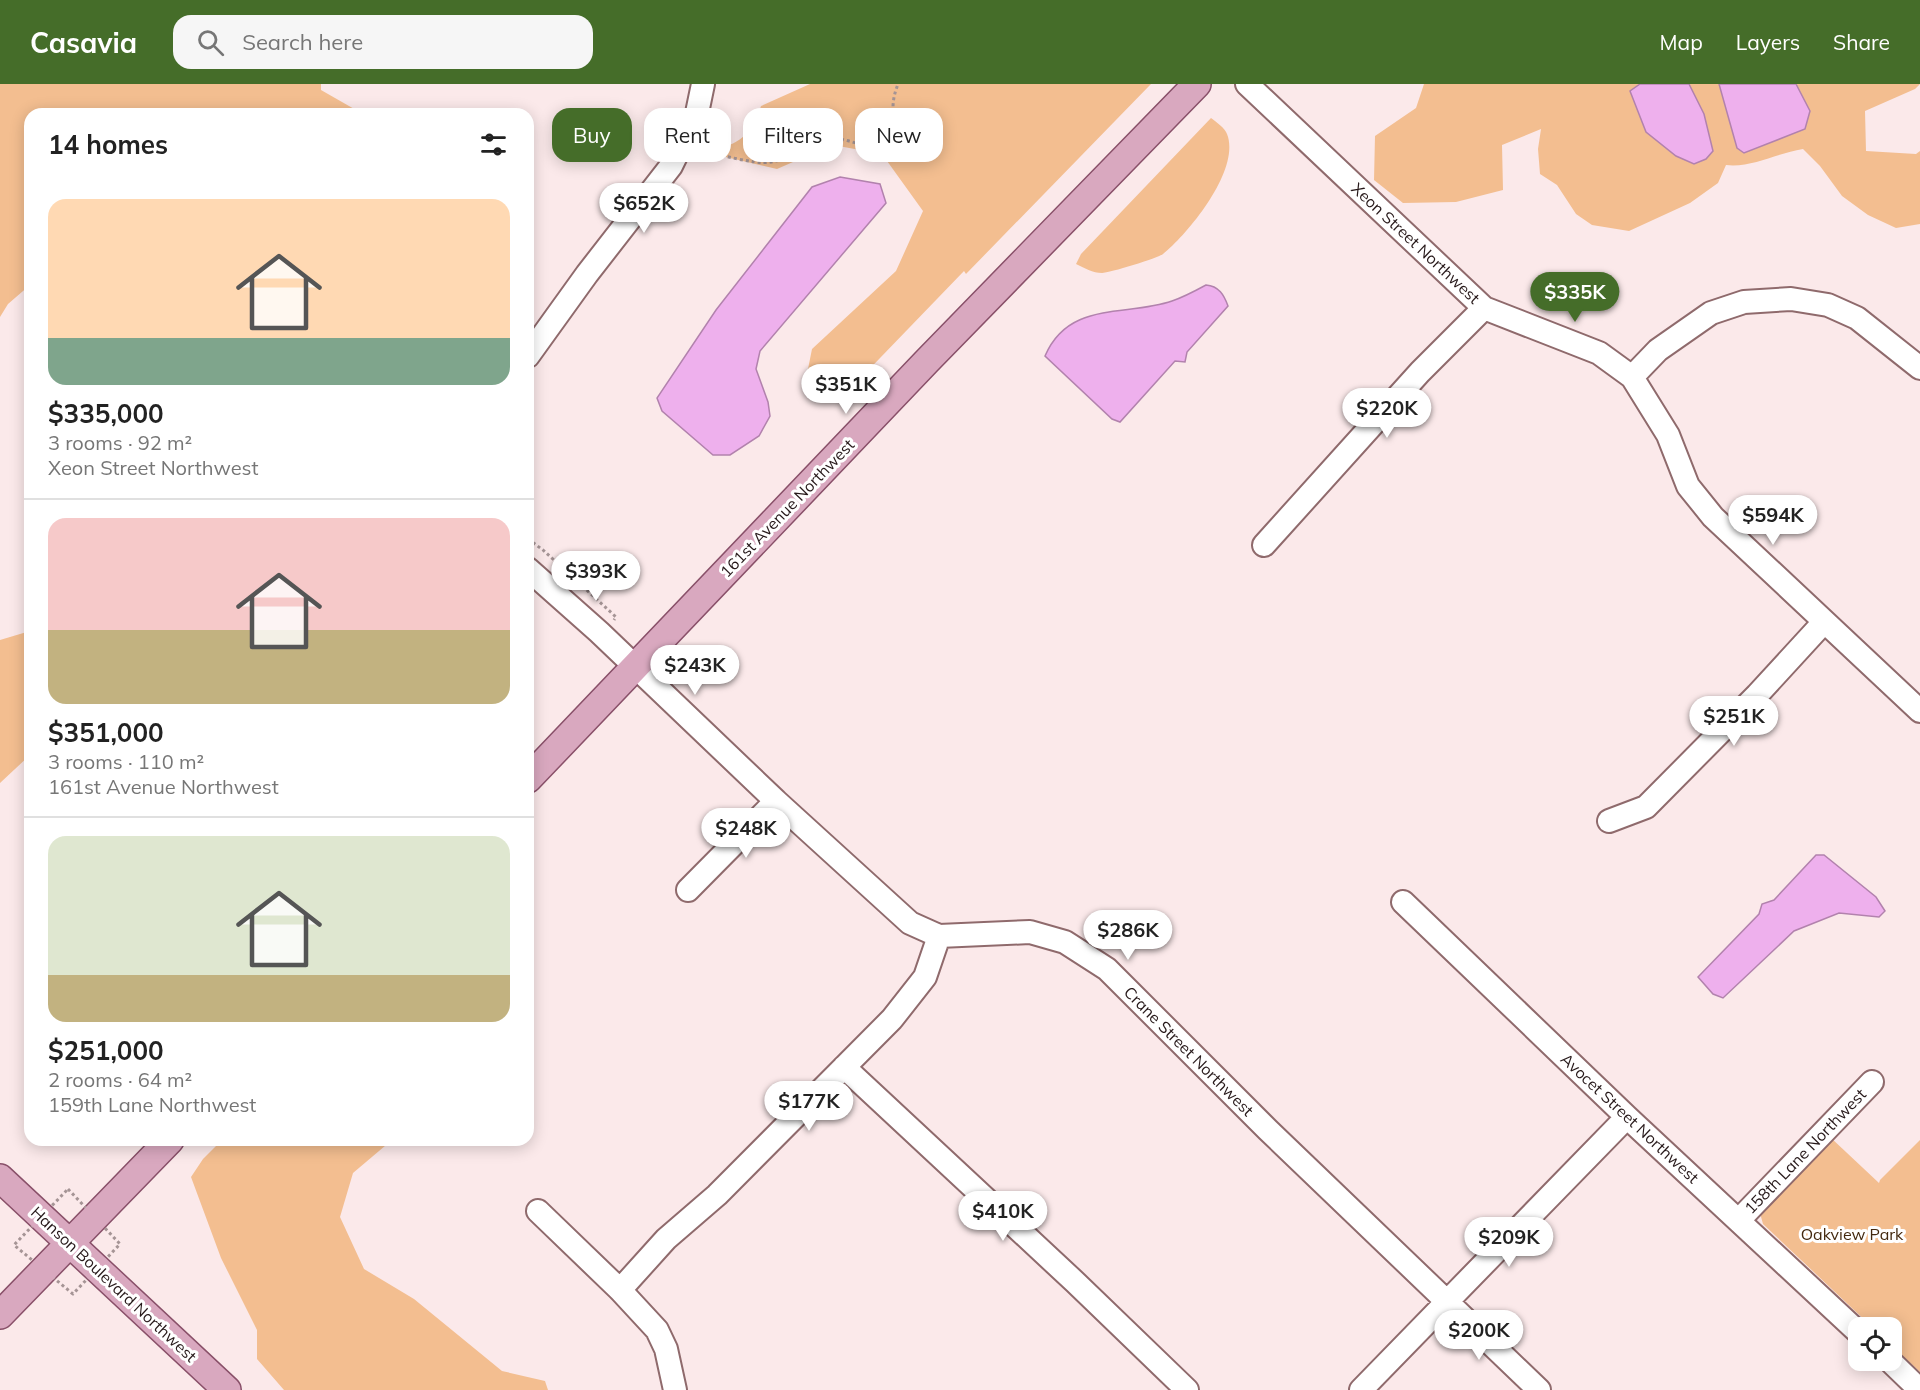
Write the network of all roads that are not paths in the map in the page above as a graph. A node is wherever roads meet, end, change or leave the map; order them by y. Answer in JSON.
{"nodes":[{"id":1,"x":703,"y":84,"type":"edge"},
{"id":2,"x":1197,"y":84,"type":"edge"},
{"id":3,"x":1247,"y":84,"type":"edge"},
{"id":4,"x":1484,"y":308,"type":"junction"},
{"id":5,"x":534,"y":348,"type":"edge"},
{"id":6,"x":1920,"y":368,"type":"edge"},
{"id":7,"x":1632,"y":377,"type":"junction"},
{"id":8,"x":1264,"y":545,"type":"dead end"},
{"id":9,"x":534,"y":573,"type":"edge"},
{"id":10,"x":1824,"y":622,"type":"junction"},
{"id":11,"x":635,"y":667,"type":"junction"},
{"id":12,"x":1920,"y":711,"type":"edge"},
{"id":13,"x":534,"y":773,"type":"edge"},
{"id":14,"x":776,"y":801,"type":"junction"},
{"id":15,"x":1609,"y":821,"type":"dead end"},
{"id":16,"x":688,"y":890,"type":"dead end"},
{"id":17,"x":1404,"y":902,"type":"dead end"},
{"id":18,"x":939,"y":936,"type":"junction"},
{"id":19,"x":844,"y":1067,"type":"junction"},
{"id":20,"x":1872,"y":1082,"type":"dead end"},
{"id":21,"x":1627,"y":1117,"type":"junction"},
{"id":22,"x":164,"y":1146,"type":"edge"},
{"id":23,"x":0,"y":1178,"type":"edge"},
{"id":24,"x":538,"y":1211,"type":"dead end"},
{"id":25,"x":1739,"y":1220,"type":"junction"},
{"id":26,"x":71,"y":1243,"type":"junction"},
{"id":27,"x":620,"y":1290,"type":"junction"},
{"id":28,"x":1447,"y":1303,"type":"junction"},
{"id":29,"x":0,"y":1315,"type":"edge"},
{"id":30,"x":1848,"y":1323,"type":"edge"},
{"id":31,"x":1900,"y":1371,"type":"edge"},
{"id":32,"x":227,"y":1390,"type":"edge"},
{"id":33,"x":675,"y":1390,"type":"edge"},
{"id":34,"x":1187,"y":1390,"type":"edge"},
{"id":35,"x":1361,"y":1390,"type":"edge"},
{"id":36,"x":1539,"y":1390,"type":"edge"},
{"id":37,"x":1920,"y":1390,"type":"edge"}],
"edges":[{"from":1,"to":5,"type":"street"},
{"from":2,"to":11,"type":"main road","name":"161st Avenue Northwest"},
{"from":3,"to":4,"type":"street","name":"Xeon Street Northwest"},
{"from":4,"to":7,"type":"street","name":"Xeon Street Northwest"},
{"from":4,"to":8,"type":"street"},
{"from":6,"to":7,"type":"street"},
{"from":7,"to":10,"type":"street"},
{"from":9,"to":11,"type":"street","name":"Crane Street Northwest"},
{"from":10,"to":12,"type":"street"},
{"from":10,"to":15,"type":"street"},
{"from":11,"to":13,"type":"main road","name":"161st Avenue Northwest"},
{"from":11,"to":14,"type":"street","name":"Crane Street Northwest"},
{"from":14,"to":16,"type":"street"},
{"from":14,"to":18,"type":"street","name":"Crane Street Northwest"},
{"from":17,"to":21,"type":"street","name":"Avocet Street Northwest"},
{"from":18,"to":19,"type":"street"},
{"from":18,"to":28,"type":"street","name":"Crane Street Northwest"},
{"from":19,"to":27,"type":"street"},
{"from":19,"to":34,"type":"street"},
{"from":20,"to":25,"type":"street","name":"158th Lane Northwest"},
{"from":21,"to":25,"type":"street","name":"Avocet Street Northwest"},
{"from":21,"to":28,"type":"street"},
{"from":22,"to":26,"type":"main road"},
{"from":23,"to":26,"type":"main road","name":"Hanson Boulevard Northwest"},
{"from":24,"to":27,"type":"street"},
{"from":25,"to":30,"type":"street","name":"Avocet Street Northwest"},
{"from":26,"to":29,"type":"main road"},
{"from":26,"to":32,"type":"main road","name":"Hanson Boulevard Northwest"},
{"from":27,"to":33,"type":"street"},
{"from":28,"to":35,"type":"street"},
{"from":28,"to":36,"type":"street","name":"Crane Street Northwest"},
{"from":31,"to":37,"type":"street"}]}
